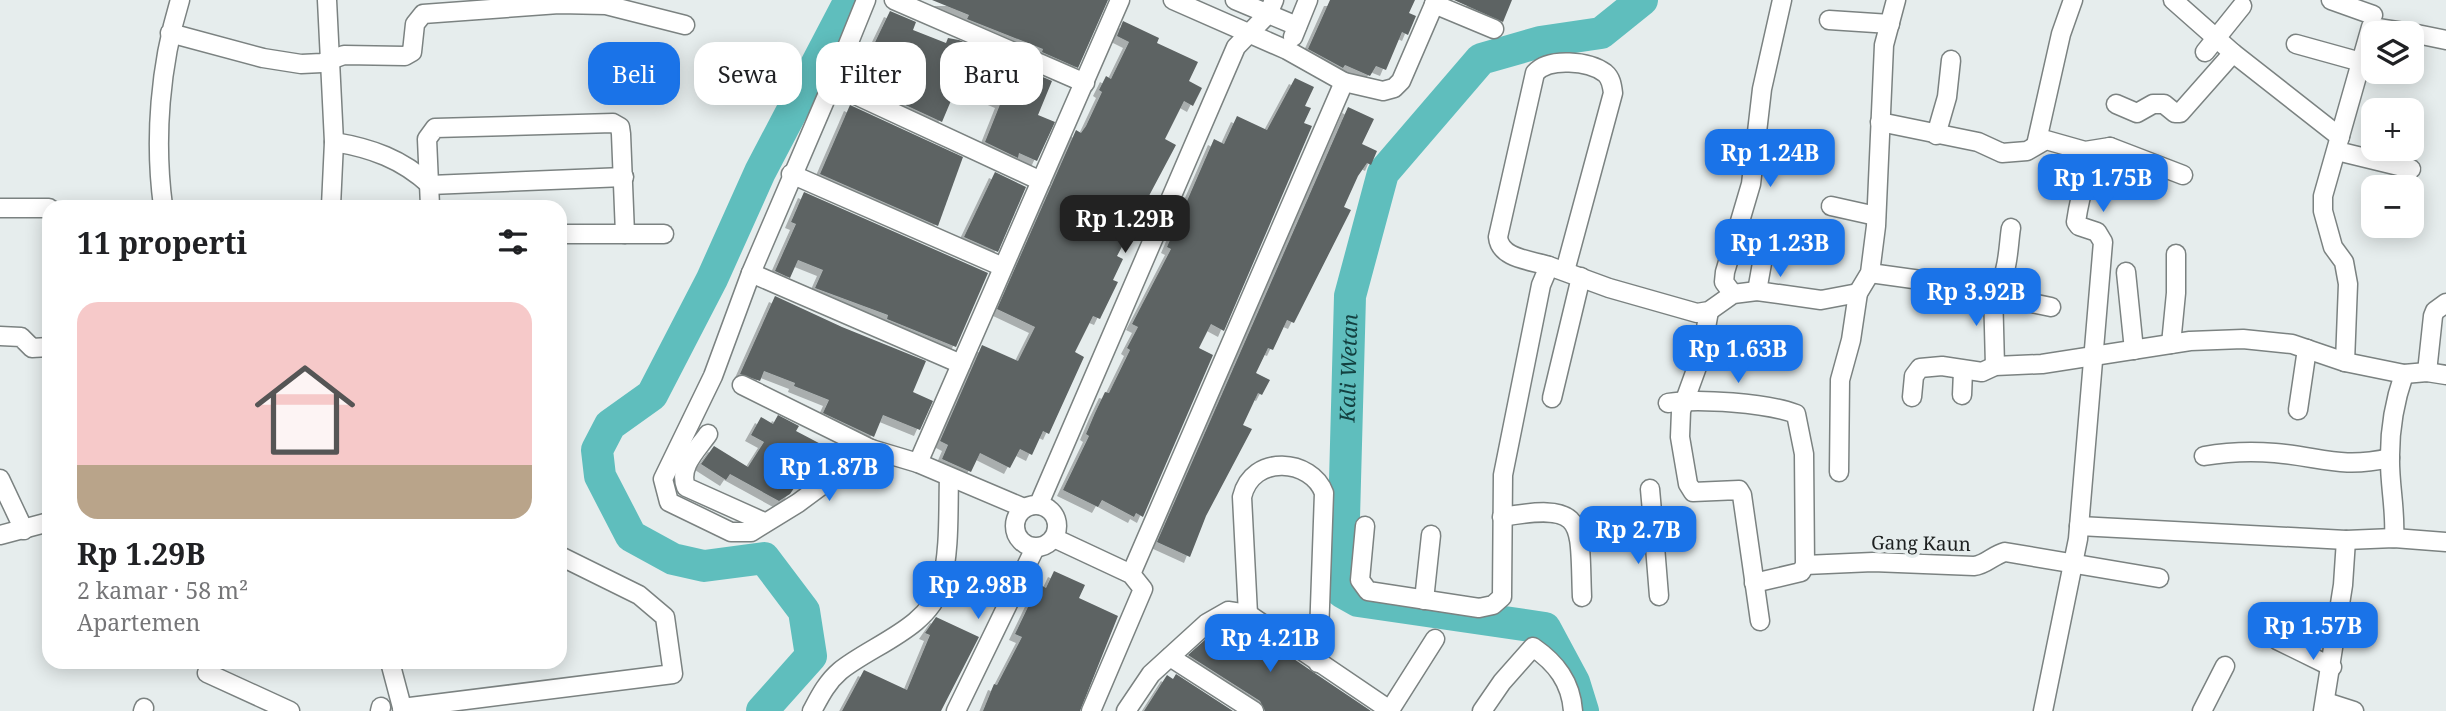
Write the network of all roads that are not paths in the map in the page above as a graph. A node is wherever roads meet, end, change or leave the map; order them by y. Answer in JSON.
{"nodes":[{"id":1,"x":180,"y":0,"type":"edge"},
{"id":2,"x":327,"y":0,"type":"edge"},
{"id":3,"x":866,"y":0,"type":"edge"},
{"id":4,"x":894,"y":0,"type":"edge"},
{"id":5,"x":1120,"y":0,"type":"edge"},
{"id":6,"x":1173,"y":0,"type":"edge"},
{"id":7,"x":1235,"y":0,"type":"edge"},
{"id":8,"x":1308,"y":0,"type":"edge"},
{"id":9,"x":1782,"y":0,"type":"edge"},
{"id":10,"x":1896,"y":0,"type":"edge"},
{"id":11,"x":2073,"y":0,"type":"edge"},
{"id":12,"x":2173,"y":0,"type":"edge"},
{"id":13,"x":2332,"y":0,"type":"edge"},
{"id":14,"x":1435,"y":2,"type":"edge"},
{"id":15,"x":2242,"y":5,"type":"dead end"},
{"id":16,"x":1270,"y":7,"type":"edge"},
{"id":17,"x":2373,"y":14,"type":"edge"},
{"id":18,"x":1829,"y":20,"type":"dead end"},
{"id":19,"x":1890,"y":24,"type":"junction"},
{"id":20,"x":685,"y":25,"type":"dead end"},
{"id":21,"x":1297,"y":26,"type":"junction"},
{"id":22,"x":1494,"y":29,"type":"dead end"},
{"id":23,"x":170,"y":33,"type":"junction"},
{"id":24,"x":1251,"y":34,"type":"junction"},
{"id":25,"x":2424,"y":36,"type":"edge"},
{"id":26,"x":2446,"y":40,"type":"edge"},
{"id":27,"x":849,"y":42,"type":"edge"},
{"id":28,"x":2296,"y":44,"type":"dead end"},
{"id":29,"x":2211,"y":46,"type":"junction"},
{"id":30,"x":1287,"y":50,"type":"junction"},
{"id":31,"x":2232,"y":53,"type":"junction"},
{"id":32,"x":331,"y":59,"type":"junction"},
{"id":33,"x":1951,"y":60,"type":"dead end"},
{"id":34,"x":2361,"y":62,"type":"joint"},
{"id":35,"x":1345,"y":82,"type":"junction"},
{"id":36,"x":1084,"y":83,"type":"junction"},
{"id":37,"x":2116,"y":104,"type":"dead end"},
{"id":38,"x":822,"y":105,"type":"edge"},
{"id":39,"x":877,"y":105,"type":"edge"},
{"id":40,"x":1880,"y":122,"type":"junction"},
{"id":41,"x":1936,"y":135,"type":"junction"},
{"id":42,"x":334,"y":142,"type":"junction"},
{"id":43,"x":2338,"y":144,"type":"junction"},
{"id":44,"x":2036,"y":145,"type":"junction"},
{"id":45,"x":2102,"y":148,"type":"junction"},
{"id":46,"x":2411,"y":169,"type":"dead end"},
{"id":47,"x":791,"y":174,"type":"junction"},
{"id":48,"x":2183,"y":175,"type":"dead end"},
{"id":49,"x":624,"y":177,"type":"junction"},
{"id":50,"x":1041,"y":181,"type":"junction"},
{"id":51,"x":430,"y":185,"type":"junction"},
{"id":52,"x":162,"y":200,"type":"edge"},
{"id":53,"x":331,"y":200,"type":"edge"},
{"id":54,"x":430,"y":200,"type":"edge"},
{"id":55,"x":1831,"y":205,"type":"dead end"},
{"id":56,"x":0,"y":208,"type":"edge"},
{"id":57,"x":42,"y":208,"type":"edge"},
{"id":58,"x":1876,"y":216,"type":"junction"},
{"id":59,"x":2011,"y":228,"type":"dead end"},
{"id":60,"x":1768,"y":230,"type":"dead end"},
{"id":61,"x":567,"y":234,"type":"edge"},
{"id":62,"x":625,"y":234,"type":"junction"},
{"id":63,"x":664,"y":234,"type":"dead end"},
{"id":64,"x":2176,"y":254,"type":"dead end"},
{"id":65,"x":1003,"y":267,"type":"junction"},
{"id":66,"x":1565,"y":271,"type":"junction"},
{"id":67,"x":2126,"y":272,"type":"dead end"},
{"id":68,"x":751,"y":273,"type":"junction"},
{"id":69,"x":1870,"y":274,"type":"junction"},
{"id":70,"x":1757,"y":291,"type":"junction"},
{"id":71,"x":1858,"y":293,"type":"junction"},
{"id":72,"x":1993,"y":293,"type":"junction"},
{"id":73,"x":1733,"y":294,"type":"junction"},
{"id":74,"x":2446,"y":303,"type":"edge"},
{"id":75,"x":2051,"y":307,"type":"dead end"},
{"id":76,"x":1709,"y":312,"type":"junction"},
{"id":77,"x":0,"y":336,"type":"edge"},
{"id":78,"x":2171,"y":344,"type":"junction"},
{"id":79,"x":42,"y":347,"type":"edge"},
{"id":80,"x":2307,"y":349,"type":"junction"},
{"id":81,"x":2134,"y":350,"type":"junction"},
{"id":82,"x":2093,"y":356,"type":"junction"},
{"id":83,"x":2345,"y":362,"type":"junction"},
{"id":84,"x":961,"y":364,"type":"junction"},
{"id":85,"x":1995,"y":366,"type":"junction"},
{"id":86,"x":1963,"y":371,"type":"junction"},
{"id":87,"x":2427,"y":372,"type":"junction"},
{"id":88,"x":2404,"y":374,"type":"junction"},
{"id":89,"x":2446,"y":375,"type":"edge"},
{"id":90,"x":742,"y":386,"type":"dead end"},
{"id":91,"x":1962,"y":395,"type":"dead end"},
{"id":92,"x":1912,"y":397,"type":"dead end"},
{"id":93,"x":1552,"y":398,"type":"dead end"},
{"id":94,"x":1676,"y":401,"type":"junction"},
{"id":95,"x":2298,"y":410,"type":"dead end"},
{"id":96,"x":708,"y":434,"type":"dead end"},
{"id":97,"x":871,"y":449,"type":"junction"},
{"id":98,"x":2204,"y":456,"type":"dead end"},
{"id":99,"x":2389,"y":458,"type":"junction"},
{"id":100,"x":918,"y":463,"type":"junction"},
{"id":101,"x":1839,"y":472,"type":"dead end"},
{"id":102,"x":949,"y":477,"type":"junction"},
{"id":103,"x":0,"y":479,"type":"edge"},
{"id":104,"x":1650,"y":489,"type":"dead end"},
{"id":105,"x":1031,"y":506,"type":"junction"},
{"id":106,"x":1502,"y":517,"type":"junction"},
{"id":107,"x":764,"y":522,"type":"junction"},
{"id":108,"x":42,"y":524,"type":"edge"},
{"id":109,"x":1364,"y":526,"type":"dead end"},
{"id":110,"x":2079,"y":526,"type":"junction"},
{"id":111,"x":24,"y":530,"type":"junction"},
{"id":112,"x":1579,"y":531,"type":"junction"},
{"id":113,"x":1654,"y":534,"type":"junction"},
{"id":114,"x":0,"y":535,"type":"edge"},
{"id":115,"x":1431,"y":535,"type":"dead end"},
{"id":116,"x":1054,"y":538,"type":"junction"},
{"id":117,"x":2394,"y":538,"type":"junction"},
{"id":118,"x":2346,"y":540,"type":"junction"},
{"id":119,"x":2446,"y":542,"type":"edge"},
{"id":120,"x":1035,"y":548,"type":"junction"},
{"id":121,"x":567,"y":559,"type":"edge"},
{"id":122,"x":2073,"y":563,"type":"junction"},
{"id":123,"x":1805,"y":565,"type":"junction"},
{"id":124,"x":1131,"y":574,"type":"junction"},
{"id":125,"x":2160,"y":578,"type":"dead end"},
{"id":126,"x":1754,"y":583,"type":"junction"},
{"id":127,"x":1659,"y":596,"type":"dead end"},
{"id":128,"x":1582,"y":597,"type":"dead end"},
{"id":129,"x":1424,"y":600,"type":"junction"},
{"id":130,"x":1248,"y":614,"type":"junction"},
{"id":131,"x":1760,"y":621,"type":"dead end"},
{"id":132,"x":1435,"y":639,"type":"dead end"},
{"id":133,"x":2277,"y":640,"type":"dead end"},
{"id":134,"x":1170,"y":657,"type":"junction"},
{"id":135,"x":1318,"y":663,"type":"junction"},
{"id":136,"x":2225,"y":666,"type":"dead end"},
{"id":137,"x":2332,"y":667,"type":"junction"},
{"id":138,"x":392,"y":669,"type":"edge"},
{"id":139,"x":207,"y":673,"type":"dead end"},
{"id":140,"x":1502,"y":682,"type":"junction"},
{"id":141,"x":267,"y":706,"type":"edge"},
{"id":142,"x":2325,"y":706,"type":"edge"},
{"id":143,"x":403,"y":710,"type":"edge"},
{"id":144,"x":290,"y":711,"type":"edge"},
{"id":145,"x":813,"y":711,"type":"edge"},
{"id":146,"x":956,"y":711,"type":"edge"},
{"id":147,"x":1091,"y":711,"type":"edge"},
{"id":148,"x":1126,"y":711,"type":"edge"},
{"id":149,"x":1254,"y":711,"type":"edge"},
{"id":150,"x":1390,"y":711,"type":"edge"},
{"id":151,"x":1482,"y":711,"type":"edge"},
{"id":152,"x":1500,"y":711,"type":"edge"},
{"id":153,"x":1573,"y":711,"type":"edge"},
{"id":154,"x":2043,"y":711,"type":"edge"},
{"id":155,"x":2202,"y":711,"type":"edge"},
{"id":156,"x":2354,"y":711,"type":"edge"}],
"edges":[{"from":1,"to":23,"type":"street"},
{"from":2,"to":32,"type":"street"},
{"from":3,"to":27,"type":"street"},
{"from":4,"to":36,"type":"street"},
{"from":5,"to":36,"type":"street"},
{"from":6,"to":24,"type":"street"},
{"from":7,"to":16,"type":"street"},
{"from":8,"to":21,"type":"street"},
{"from":9,"to":73,"type":"street"},
{"from":10,"to":19,"type":"street"},
{"from":11,"to":44,"type":"street"},
{"from":12,"to":29,"type":"street"},
{"from":13,"to":17,"type":"street"},
{"from":14,"to":22,"type":"street"},
{"from":14,"to":35,"type":"street"},
{"from":15,"to":29,"type":"street"},
{"from":16,"to":21,"type":"street"},
{"from":16,"to":24,"type":"street"},
{"from":18,"to":19,"type":"street"},
{"from":19,"to":40,"type":"street"},
{"from":20,"to":32,"type":"street"},
{"from":21,"to":30,"type":"street"},
{"from":23,"to":32,"type":"street"},
{"from":23,"to":52,"type":"street"},
{"from":24,"to":30,"type":"street"},
{"from":24,"to":105,"type":"street"},
{"from":25,"to":26,"type":"street"},
{"from":28,"to":34,"type":"street"},
{"from":29,"to":31,"type":"street"},
{"from":30,"to":35,"type":"street"},
{"from":31,"to":37,"type":"street"},
{"from":31,"to":43,"type":"street"},
{"from":32,"to":42,"type":"street"},
{"from":33,"to":41,"type":"street"},
{"from":34,"to":43,"type":"street"},
{"from":35,"to":124,"type":"street"},
{"from":36,"to":50,"type":"street"},
{"from":38,"to":47,"type":"street"},
{"from":39,"to":50,"type":"street"},
{"from":40,"to":41,"type":"street"},
{"from":40,"to":58,"type":"street"},
{"from":41,"to":44,"type":"street"},
{"from":42,"to":51,"type":"street"},
{"from":42,"to":53,"type":"street"},
{"from":43,"to":46,"type":"street"},
{"from":43,"to":83,"type":"street"},
{"from":44,"to":45,"type":"street"},
{"from":45,"to":48,"type":"street"},
{"from":45,"to":82,"type":"street"},
{"from":47,"to":65,"type":"street"},
{"from":47,"to":68,"type":"street"},
{"from":49,"to":51,"type":"street"},
{"from":49,"to":51,"type":"street"},
{"from":49,"to":62,"type":"street"},
{"from":50,"to":65,"type":"street"},
{"from":51,"to":54,"type":"street"},
{"from":55,"to":58,"type":"street"},
{"from":56,"to":57,"type":"street"},
{"from":58,"to":69,"type":"street"},
{"from":59,"to":72,"type":"street"},
{"from":60,"to":70,"type":"street"},
{"from":61,"to":62,"type":"street"},
{"from":62,"to":63,"type":"street"},
{"from":64,"to":78,"type":"street"},
{"from":65,"to":84,"type":"street"},
{"from":66,"to":66,"type":"street"},
{"from":66,"to":76,"type":"street"},
{"from":66,"to":93,"type":"street"},
{"from":66,"to":106,"type":"street"},
{"from":67,"to":81,"type":"street"},
{"from":68,"to":84,"type":"street"},
{"from":68,"to":107,"type":"street"},
{"from":69,"to":71,"type":"street"},
{"from":69,"to":72,"type":"street"},
{"from":70,"to":71,"type":"street"},
{"from":70,"to":73,"type":"street"},
{"from":71,"to":101,"type":"street"},
{"from":72,"to":75,"type":"street"},
{"from":72,"to":85,"type":"street"},
{"from":73,"to":76,"type":"street"},
{"from":74,"to":87,"type":"street"},
{"from":76,"to":94,"type":"street"},
{"from":77,"to":79,"type":"street"},
{"from":78,"to":80,"type":"street"},
{"from":78,"to":81,"type":"street"},
{"from":80,"to":83,"type":"street"},
{"from":80,"to":95,"type":"street"},
{"from":81,"to":82,"type":"street"},
{"from":82,"to":85,"type":"street"},
{"from":82,"to":110,"type":"street"},
{"from":83,"to":88,"type":"street"},
{"from":84,"to":100,"type":"street"},
{"from":85,"to":86,"type":"street"},
{"from":86,"to":91,"type":"street"},
{"from":86,"to":92,"type":"street"},
{"from":87,"to":88,"type":"street"},
{"from":87,"to":89,"type":"street"},
{"from":88,"to":99,"type":"street"},
{"from":90,"to":97,"type":"street"},
{"from":94,"to":123,"type":"street"},
{"from":94,"to":126,"type":"street"},
{"from":96,"to":107,"type":"street"},
{"from":97,"to":100,"type":"street"},
{"from":97,"to":107,"type":"street"},
{"from":98,"to":99,"type":"street"},
{"from":99,"to":117,"type":"street"},
{"from":100,"to":102,"type":"street"},
{"from":102,"to":105,"type":"street"},
{"from":102,"to":145,"type":"street"},
{"from":103,"to":111,"type":"street"},
{"from":104,"to":113,"type":"street"},
{"from":105,"to":116,"type":"street"},
{"from":105,"to":120,"type":"street"},
{"from":106,"to":112,"type":"street"},
{"from":106,"to":129,"type":"street"},
{"from":108,"to":111,"type":"street"},
{"from":109,"to":129,"type":"street"},
{"from":110,"to":118,"type":"street"},
{"from":110,"to":122,"type":"street"},
{"from":111,"to":114,"type":"street"},
{"from":112,"to":113,"type":"street"},
{"from":112,"to":128,"type":"street"},
{"from":113,"to":127,"type":"street"},
{"from":115,"to":129,"type":"street"},
{"from":116,"to":120,"type":"street"},
{"from":116,"to":124,"type":"street"},
{"from":117,"to":118,"type":"street"},
{"from":117,"to":119,"type":"street"},
{"from":118,"to":137,"type":"street"},
{"from":120,"to":146,"type":"street"},
{"from":121,"to":143,"type":"street"},
{"from":122,"to":123,"type":"street","name":"Gang Kaun"},
{"from":122,"to":125,"type":"street","name":"Gang Kaun"},
{"from":122,"to":154,"type":"street"},
{"from":123,"to":126,"type":"street"},
{"from":124,"to":147,"type":"street"},
{"from":126,"to":131,"type":"street"},
{"from":130,"to":134,"type":"street"},
{"from":130,"to":135,"type":"street"},
{"from":130,"to":135,"type":"street"},
{"from":132,"to":150,"type":"street"},
{"from":133,"to":137,"type":"street"},
{"from":134,"to":148,"type":"street"},
{"from":134,"to":149,"type":"street"},
{"from":135,"to":150,"type":"street"},
{"from":136,"to":155,"type":"street"},
{"from":137,"to":142,"type":"street"},
{"from":138,"to":143,"type":"street"},
{"from":139,"to":141,"type":"street"},
{"from":140,"to":151,"type":"street"},
{"from":140,"to":152,"type":"street"},
{"from":140,"to":153,"type":"street"},
{"from":141,"to":144,"type":"street"},
{"from":142,"to":156,"type":"street"}]}
